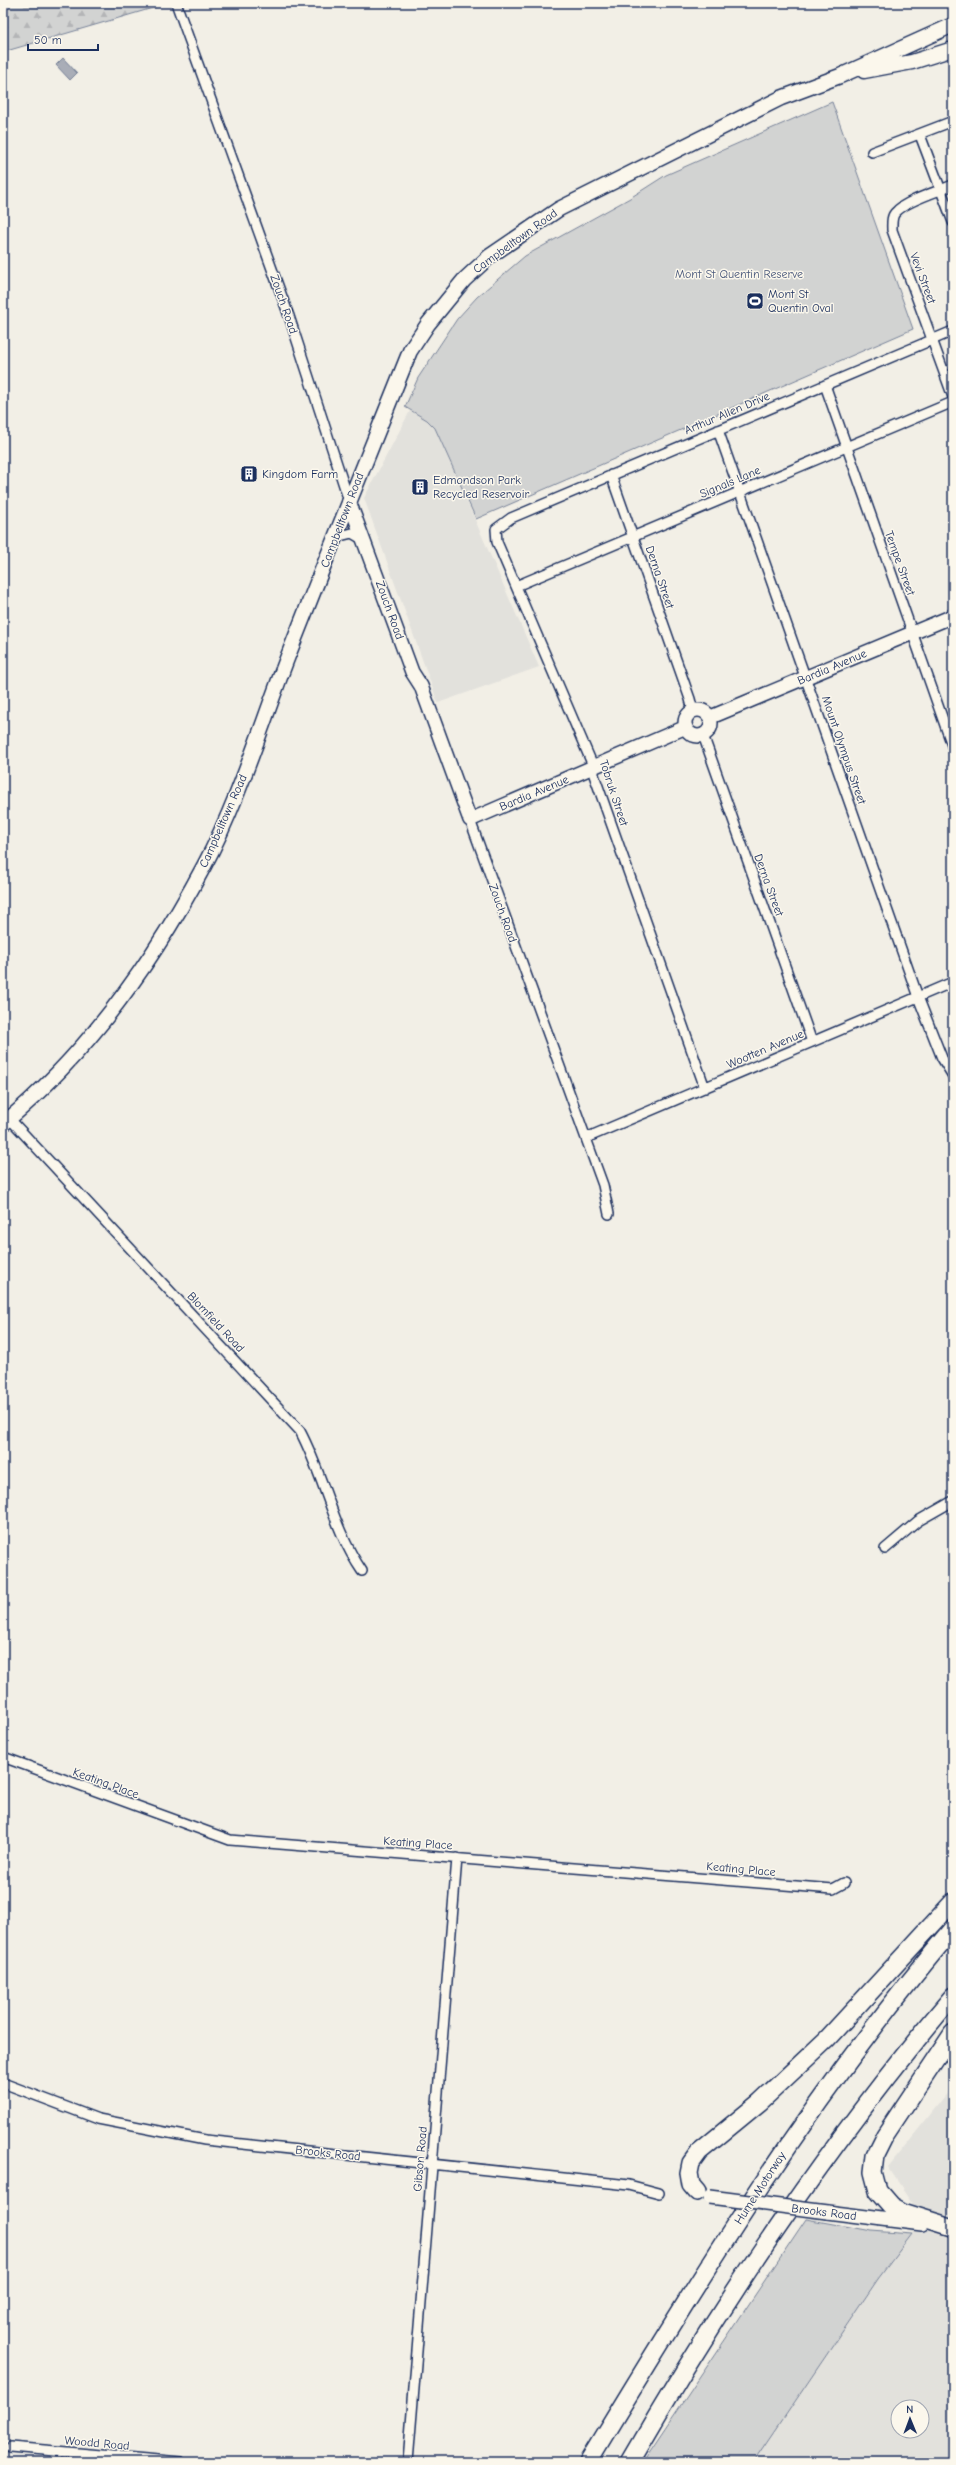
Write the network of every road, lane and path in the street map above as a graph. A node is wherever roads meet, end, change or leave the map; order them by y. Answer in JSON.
{"nodes":[{"id":1,"x":176,"y":3,"type":"edge"},
{"id":2,"x":953,"y":25,"type":"edge"},
{"id":3,"x":953,"y":49,"type":"edge"},
{"id":4,"x":840,"y":76,"type":"junction"},
{"id":5,"x":953,"y":121,"type":"edge"},
{"id":6,"x":920,"y":135,"type":"junction"},
{"id":7,"x":872,"y":152,"type":"dead end"},
{"id":8,"x":953,"y":185,"type":"edge"},
{"id":9,"x":941,"y":190,"type":"junction"},
{"id":10,"x":953,"y":222,"type":"edge"},
{"id":11,"x":953,"y":331,"type":"edge"},
{"id":12,"x":933,"y":340,"type":"junction"},
{"id":13,"x":825,"y":385,"type":"junction"},
{"id":14,"x":953,"y":397,"type":"edge"},
{"id":15,"x":953,"y":402,"type":"edge"},
{"id":16,"x":718,"y":430,"type":"junction"},
{"id":17,"x":846,"y":446,"type":"junction"},
{"id":18,"x":611,"y":475,"type":"junction"},
{"id":19,"x":739,"y":491,"type":"junction"},
{"id":20,"x":349,"y":501,"type":"junction"},
{"id":21,"x":511,"y":518,"type":"joint"},
{"id":22,"x":633,"y":536,"type":"junction"},
{"id":23,"x":336,"y":537,"type":"junction"},
{"id":24,"x":364,"y":540,"type":"junction"},
{"id":25,"x":516,"y":586,"type":"junction"},
{"id":26,"x":953,"y":616,"type":"edge"},
{"id":27,"x":913,"y":633,"type":"junction"},
{"id":28,"x":806,"y":678,"type":"junction"},
{"id":29,"x":693,"y":711,"type":"junction"},
{"id":30,"x":710,"y":717,"type":"junction"},
{"id":31,"x":686,"y":728,"type":"junction"},
{"id":32,"x":703,"y":735,"type":"junction"},
{"id":33,"x":953,"y":748,"type":"edge"},
{"id":34,"x":594,"y":768,"type":"junction"},
{"id":35,"x":470,"y":820,"type":"junction"},
{"id":36,"x":953,"y":982,"type":"edge"},
{"id":37,"x":918,"y":997,"type":"junction"},
{"id":38,"x":812,"y":1042,"type":"junction"},
{"id":39,"x":953,"y":1076,"type":"edge"},
{"id":40,"x":705,"y":1088,"type":"junction"},
{"id":41,"x":6,"y":1121,"type":"edge"},
{"id":42,"x":586,"y":1138,"type":"junction"},
{"id":43,"x":609,"y":1214,"type":"dead end"},
{"id":44,"x":953,"y":1501,"type":"edge"},
{"id":45,"x":885,"y":1549,"type":"dead end"},
{"id":46,"x":362,"y":1571,"type":"dead end"},
{"id":47,"x":3,"y":1757,"type":"edge"},
{"id":48,"x":457,"y":1858,"type":"junction"},
{"id":49,"x":844,"y":1883,"type":"dead end"},
{"id":50,"x":953,"y":1902,"type":"edge"},
{"id":51,"x":953,"y":1929,"type":"edge"},
{"id":52,"x":953,"y":1996,"type":"edge"},
{"id":53,"x":953,"y":2033,"type":"edge"},
{"id":54,"x":3,"y":2083,"type":"edge"},
{"id":55,"x":431,"y":2164,"type":"junction"},
{"id":56,"x":659,"y":2193,"type":"dead end"},
{"id":57,"x":704,"y":2195,"type":"joint"},
{"id":58,"x":952,"y":2228,"type":"edge"},
{"id":59,"x":10,"y":2447,"type":"dead end"},
{"id":60,"x":181,"y":2462,"type":"edge"},
{"id":61,"x":408,"y":2462,"type":"edge"},
{"id":62,"x":588,"y":2462,"type":"edge"},
{"id":63,"x":630,"y":2462,"type":"edge"}],
"edges":[{"from":1,"to":20,"type":"street","name":"Zouch Road"},
{"from":2,"to":4,"type":"main road","name":"Campbelltown Road"},
{"from":3,"to":4,"type":"main road","name":"Campbelltown Road"},
{"from":4,"to":20,"type":"main road","name":"Campbelltown Road"},
{"from":5,"to":6,"type":"street"},
{"from":6,"to":7,"type":"street"},
{"from":6,"to":9,"type":"street"},
{"from":8,"to":9,"type":"street"},
{"from":9,"to":10,"type":"street"},
{"from":9,"to":12,"type":"street","name":"Vevi Street"},
{"from":11,"to":12,"type":"street","name":"Arthur Allen Drive"},
{"from":12,"to":13,"type":"street","name":"Arthur Allen Drive"},
{"from":12,"to":14,"type":"street","name":"Vevi Street"},
{"from":13,"to":16,"type":"street","name":"Arthur Allen Drive"},
{"from":13,"to":17,"type":"street","name":"Tempe Street"},
{"from":15,"to":17,"type":"street","name":"Signals Lane"},
{"from":16,"to":18,"type":"street","name":"Arthur Allen Drive"},
{"from":16,"to":19,"type":"street","name":"Mount Olympus Street"},
{"from":17,"to":19,"type":"street","name":"Signals Lane"},
{"from":17,"to":27,"type":"street","name":"Tempe Street"},
{"from":18,"to":21,"type":"street","name":"Arthur Allen Drive"},
{"from":18,"to":22,"type":"street","name":"Derna Street"},
{"from":19,"to":22,"type":"street","name":"Signals Lane"},
{"from":19,"to":28,"type":"street","name":"Mount Olympus Street"},
{"from":20,"to":23,"type":"main road","name":"Campbelltown Road"},
{"from":20,"to":24,"type":"street","name":"Zouch Road"},
{"from":21,"to":25,"type":"street","name":"Tobruk Street"},
{"from":22,"to":25,"type":"street","name":"Signals Lane"},
{"from":22,"to":29,"type":"street","name":"Derna Street"},
{"from":23,"to":24,"type":"street"},
{"from":23,"to":41,"type":"main road","name":"Campbelltown Road"},
{"from":24,"to":35,"type":"street","name":"Zouch Road"},
{"from":25,"to":34,"type":"street","name":"Tobruk Street"},
{"from":26,"to":27,"type":"street","name":"Bardia Avenue"},
{"from":27,"to":28,"type":"street","name":"Bardia Avenue"},
{"from":27,"to":33,"type":"street","name":"Tempe Street"},
{"from":28,"to":30,"type":"street","name":"Bardia Avenue"},
{"from":28,"to":37,"type":"street","name":"Mount Olympus Street"},
{"from":29,"to":30,"type":"street"},
{"from":29,"to":31,"type":"street"},
{"from":30,"to":32,"type":"street"},
{"from":31,"to":32,"type":"street"},
{"from":31,"to":34,"type":"street","name":"Bardia Avenue"},
{"from":32,"to":38,"type":"street","name":"Derna Street"},
{"from":34,"to":35,"type":"street","name":"Bardia Avenue"},
{"from":34,"to":40,"type":"street","name":"Tobruk Street"},
{"from":35,"to":42,"type":"street","name":"Zouch Road"},
{"from":36,"to":37,"type":"street","name":"Wootten Avenue"},
{"from":37,"to":38,"type":"street","name":"Wootten Avenue"},
{"from":37,"to":39,"type":"street","name":"Mount Olympus Street"},
{"from":38,"to":40,"type":"street","name":"Wootten Avenue"},
{"from":40,"to":42,"type":"street","name":"Wootten Avenue"},
{"from":41,"to":46,"type":"street","name":"Blomfield Road"},
{"from":42,"to":43,"type":"street","name":"Zouch Road"},
{"from":44,"to":45,"type":"street"},
{"from":47,"to":48,"type":"street","name":"Keating Place"},
{"from":48,"to":49,"type":"street","name":"Keating Place"},
{"from":48,"to":55,"type":"street","name":"Gibson Road"},
{"from":50,"to":57,"type":"highway"},
{"from":51,"to":62,"type":"highway","name":"Hume Motorway"},
{"from":52,"to":63,"type":"highway"},
{"from":53,"to":58,"type":"highway"},
{"from":54,"to":55,"type":"street","name":"Brooks Road"},
{"from":55,"to":56,"type":"street","name":"Brooks Road"},
{"from":55,"to":61,"type":"street","name":"Gibson Road"},
{"from":57,"to":58,"type":"street","name":"Brooks Road","bridge":true},
{"from":59,"to":60,"type":"street","name":"Woodd Road"}]}
